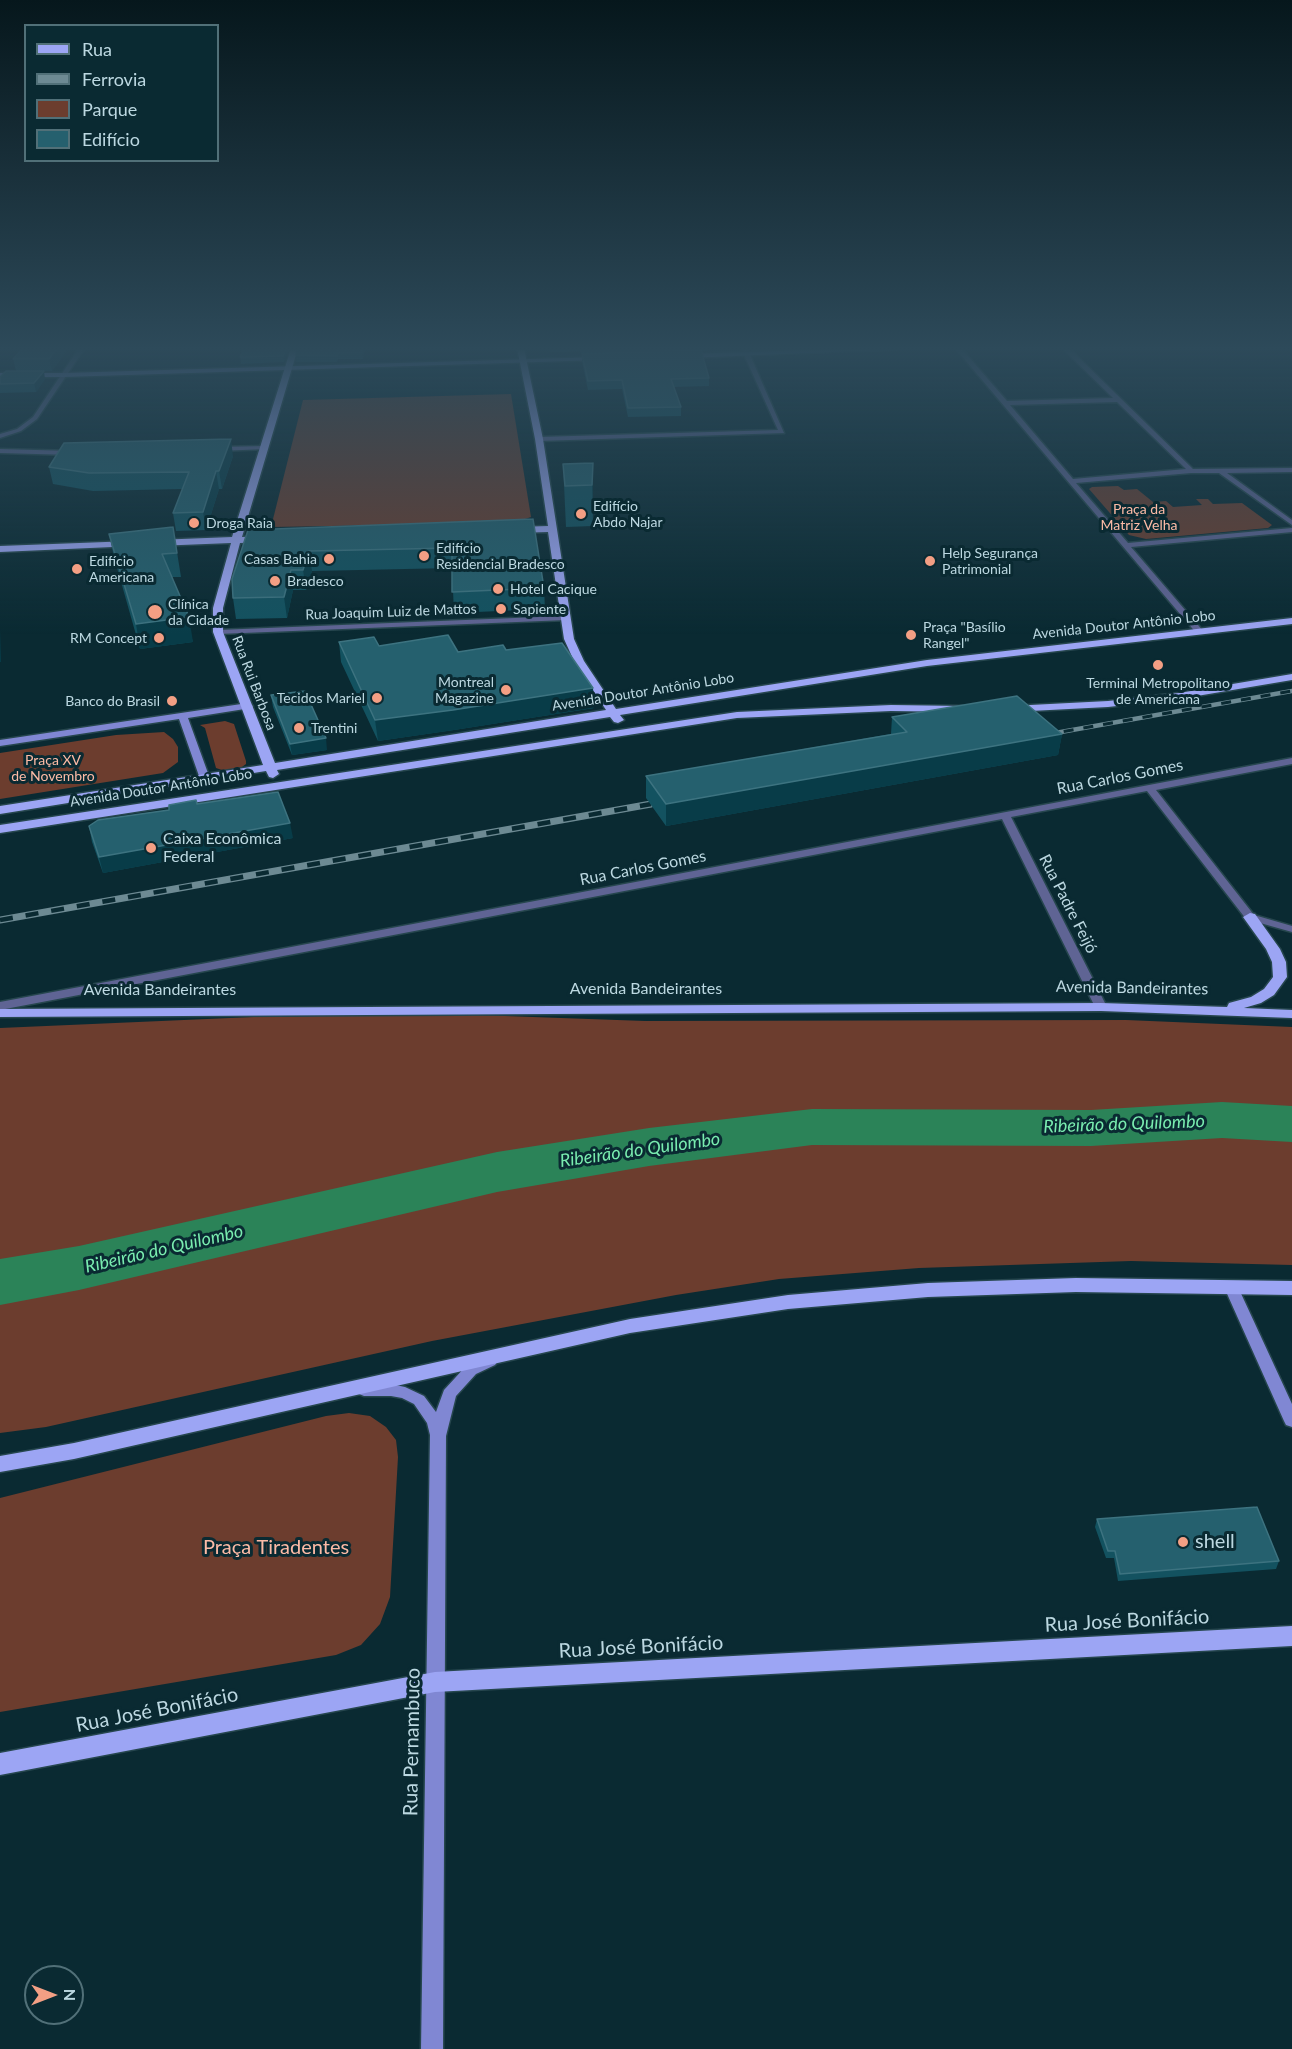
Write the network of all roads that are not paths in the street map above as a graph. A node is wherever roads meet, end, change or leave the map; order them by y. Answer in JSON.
{"nodes":[{"id":1,"x":266,"y":444,"type":"edge"},
{"id":2,"x":540,"y":444,"type":"edge"},
{"id":3,"x":1039,"y":444,"type":"edge"},
{"id":4,"x":1163,"y":444,"type":"edge"},
{"id":5,"x":265,"y":448,"type":"junction"},
{"id":6,"x":205,"y":450,"type":"edge"},
{"id":7,"x":0,"y":451,"type":"edge"},
{"id":8,"x":86,"y":453,"type":"edge"},
{"id":9,"x":1292,"y":470,"type":"edge"},
{"id":10,"x":1191,"y":471,"type":"junction"},
{"id":11,"x":1222,"y":472,"type":"junction"},
{"id":12,"x":1072,"y":481,"type":"junction"},
{"id":13,"x":1292,"y":523,"type":"edge"},
{"id":14,"x":552,"y":529,"type":"junction"},
{"id":15,"x":505,"y":530,"type":"edge"},
{"id":16,"x":1292,"y":530,"type":"edge"},
{"id":17,"x":272,"y":539,"type":"edge"},
{"id":18,"x":237,"y":540,"type":"junction"},
{"id":19,"x":1126,"y":545,"type":"junction"},
{"id":20,"x":0,"y":549,"type":"edge"},
{"id":21,"x":564,"y":618,"type":"junction"},
{"id":22,"x":1292,"y":621,"type":"edge"},
{"id":23,"x":219,"y":632,"type":"junction"},
{"id":24,"x":1200,"y":632,"type":"junction"},
{"id":25,"x":1292,"y":677,"type":"edge"},
{"id":26,"x":248,"y":706,"type":"junction"},
{"id":27,"x":975,"y":709,"type":"edge"},
{"id":28,"x":994,"y":709,"type":"edge"},
{"id":29,"x":613,"y":713,"type":"junction"},
{"id":30,"x":182,"y":716,"type":"junction"},
{"id":31,"x":627,"y":731,"type":"junction"},
{"id":32,"x":0,"y":743,"type":"edge"},
{"id":33,"x":1292,"y":761,"type":"edge"},
{"id":34,"x":270,"y":766,"type":"junction"},
{"id":35,"x":204,"y":776,"type":"junction"},
{"id":36,"x":277,"y":785,"type":"junction"},
{"id":37,"x":1149,"y":788,"type":"junction"},
{"id":38,"x":211,"y":796,"type":"junction"},
{"id":39,"x":0,"y":810,"type":"edge"},
{"id":40,"x":1005,"y":816,"type":"junction"},
{"id":41,"x":0,"y":829,"type":"edge"},
{"id":42,"x":1250,"y":917,"type":"junction"},
{"id":43,"x":1292,"y":929,"type":"edge"},
{"id":44,"x":0,"y":1006,"type":"edge"},
{"id":45,"x":1101,"y":1007,"type":"junction"},
{"id":46,"x":1212,"y":1010,"type":"junction"},
{"id":47,"x":0,"y":1013,"type":"edge"},
{"id":48,"x":1292,"y":1014,"type":"edge"},
{"id":49,"x":1231,"y":1287,"type":"junction"},
{"id":50,"x":1292,"y":1288,"type":"edge"},
{"id":51,"x":522,"y":1350,"type":"junction"},
{"id":52,"x":347,"y":1391,"type":"junction"},
{"id":53,"x":1292,"y":1421,"type":"edge"},
{"id":54,"x":438,"y":1436,"type":"junction"},
{"id":55,"x":0,"y":1464,"type":"edge"},
{"id":56,"x":1292,"y":1636,"type":"edge"},
{"id":57,"x":435,"y":1682,"type":"junction"},
{"id":58,"x":0,"y":1764,"type":"edge"},
{"id":59,"x":432,"y":2049,"type":"edge"}],
"edges":[{"from":1,"to":5,"type":"main road","name":"Rua Rui Barbosa"},
{"from":2,"to":14,"type":"main road"},
{"from":3,"to":12,"type":"street"},
{"from":4,"to":10,"type":"street"},
{"from":5,"to":6,"type":"street"},
{"from":5,"to":18,"type":"main road","name":"Rua Rui Barbosa"},
{"from":7,"to":8,"type":"street"},
{"from":9,"to":11,"type":"street"},
{"from":10,"to":11,"type":"street"},
{"from":10,"to":12,"type":"street"},
{"from":11,"to":13,"type":"street"},
{"from":12,"to":19,"type":"street"},
{"from":14,"to":15,"type":"main road"},
{"from":14,"to":21,"type":"main road"},
{"from":16,"to":19,"type":"street"},
{"from":17,"to":18,"type":"main road"},
{"from":18,"to":20,"type":"main road"},
{"from":18,"to":23,"type":"main road","name":"Rua Rui Barbosa"},
{"from":19,"to":24,"type":"street"},
{"from":21,"to":23,"type":"street","name":"Rua Joaquim Luiz de Mattos"},
{"from":21,"to":29,"type":"main road"},
{"from":22,"to":24,"type":"main road","name":"Avenida Doutor Antônio Lobo"},
{"from":23,"to":26,"type":"main road","name":"Rua Rui Barbosa"},
{"from":24,"to":29,"type":"main road","name":"Avenida Doutor Antônio Lobo"},
{"from":25,"to":28,"type":"main road"},
{"from":26,"to":30,"type":"street"},
{"from":26,"to":34,"type":"main road","name":"Rua Rui Barbosa"},
{"from":27,"to":31,"type":"main road","name":"Avenida Doutor Antônio Lobo"},
{"from":29,"to":31,"type":"main road"},
{"from":29,"to":34,"type":"main road","name":"Avenida Doutor Antônio Lobo"},
{"from":30,"to":32,"type":"street"},
{"from":30,"to":35,"type":"street"},
{"from":31,"to":36,"type":"main road","name":"Avenida Doutor Antônio Lobo"},
{"from":33,"to":37,"type":"street","name":"Rua Carlos Gomes"},
{"from":34,"to":35,"type":"main road","name":"Avenida Doutor Antônio Lobo"},
{"from":34,"to":36,"type":"main road","name":"Rua Rui Barbosa"},
{"from":35,"to":38,"type":"main road"},
{"from":35,"to":39,"type":"main road","name":"Avenida Doutor Antônio Lobo"},
{"from":36,"to":38,"type":"main road","name":"Avenida Doutor Antônio Lobo"},
{"from":37,"to":40,"type":"street","name":"Rua Carlos Gomes"},
{"from":37,"to":42,"type":"street"},
{"from":38,"to":41,"type":"main road","name":"Avenida Doutor Antônio Lobo"},
{"from":40,"to":44,"type":"street","name":"Rua Carlos Gomes"},
{"from":40,"to":45,"type":"street","name":"Rua Padre Feijó"},
{"from":42,"to":43,"type":"street"},
{"from":42,"to":46,"type":"main road"},
{"from":45,"to":46,"type":"main road","name":"Avenida Bandeirantes"},
{"from":45,"to":47,"type":"main road","name":"Avenida Bandeirantes"},
{"from":46,"to":48,"type":"main road","name":"Avenida Bandeirantes"},
{"from":49,"to":50,"type":"main road"},
{"from":49,"to":51,"type":"main road"},
{"from":49,"to":53,"type":"street"},
{"from":51,"to":52,"type":"main road"},
{"from":51,"to":54,"type":"street"},
{"from":52,"to":54,"type":"street"},
{"from":52,"to":55,"type":"main road"},
{"from":54,"to":57,"type":"street","name":"Rua Pernambuco"},
{"from":56,"to":57,"type":"main road","name":"Rua José Bonifácio"},
{"from":57,"to":58,"type":"main road","name":"Rua José Bonifácio"},
{"from":57,"to":59,"type":"street","name":"Rua Pernambuco"}]}
